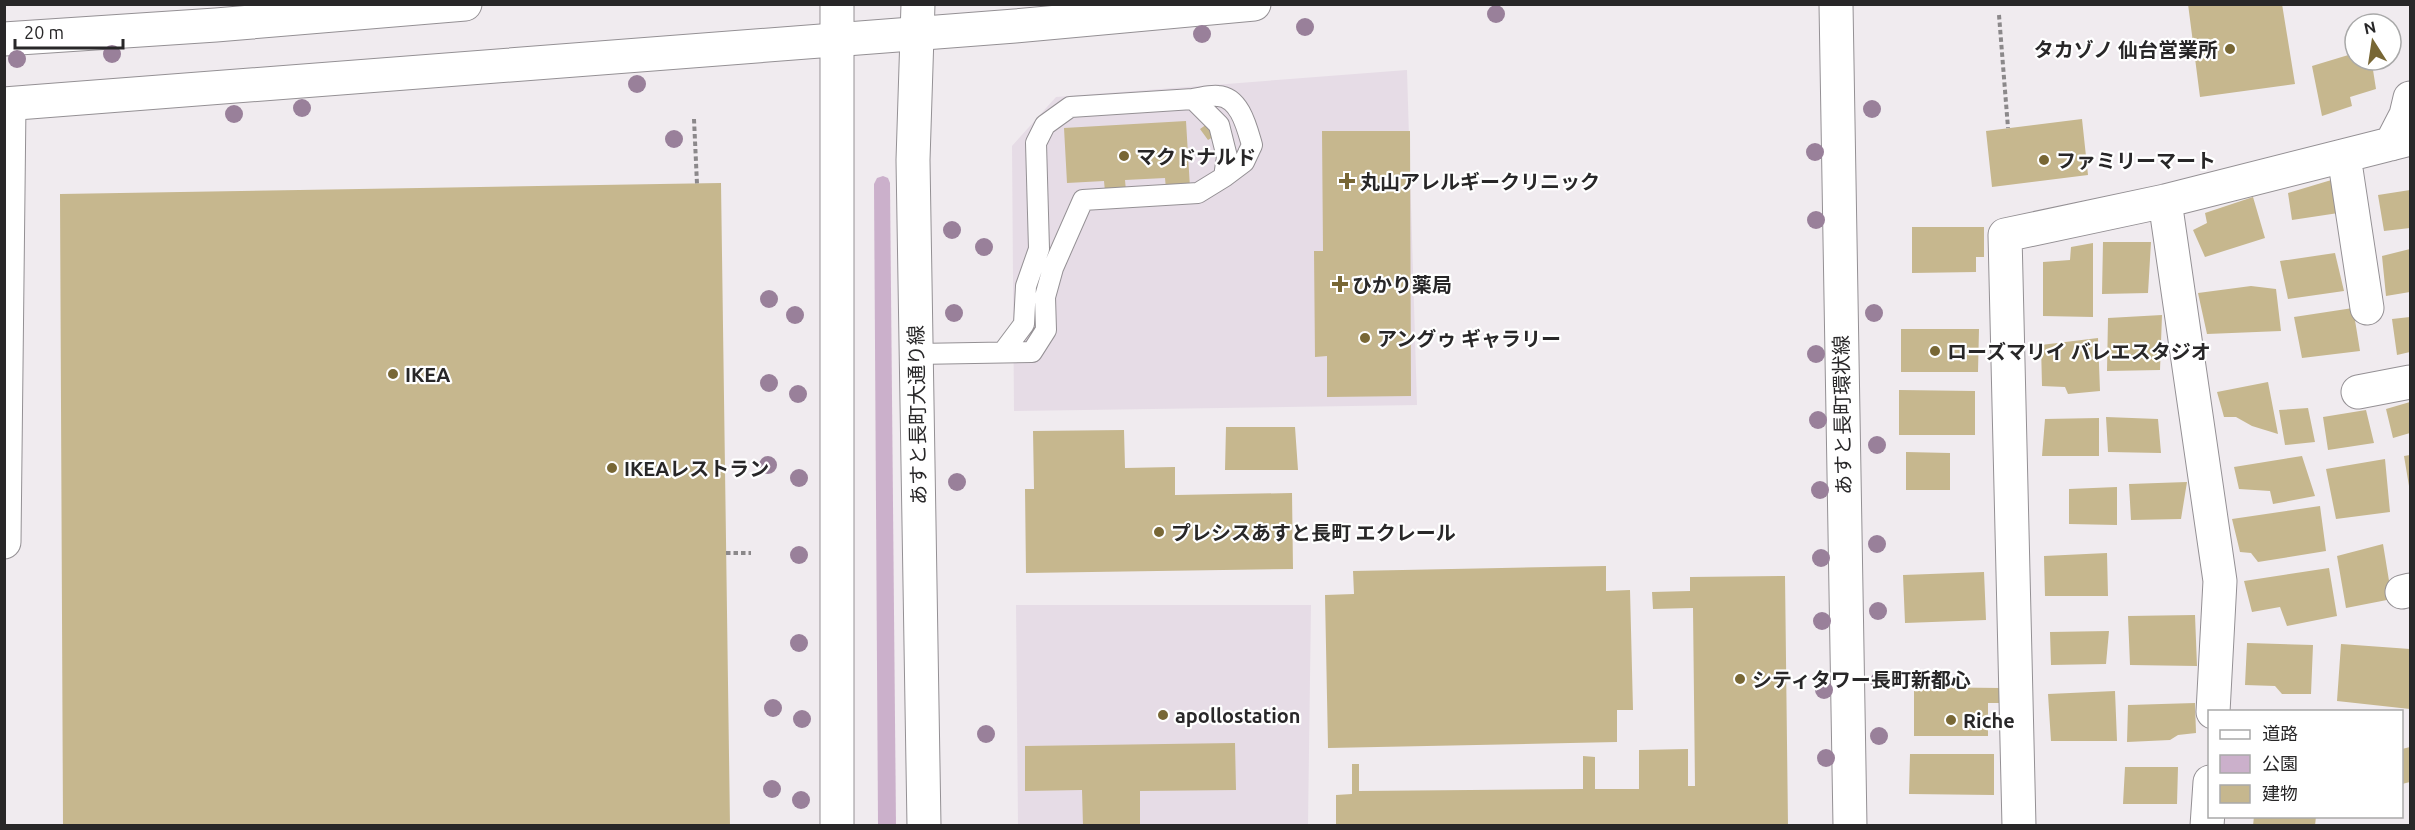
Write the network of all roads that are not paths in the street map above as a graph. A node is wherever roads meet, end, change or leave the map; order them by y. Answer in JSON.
{"nodes":[{"id":1,"x":465,"y":4,"type":"edge"},
{"id":2,"x":837,"y":4,"type":"edge"},
{"id":3,"x":1254,"y":4,"type":"edge"},
{"id":4,"x":1836,"y":4,"type":"edge"},
{"id":5,"x":917,"y":18,"type":"edge"},
{"id":6,"x":4,"y":39,"type":"edge"},
{"id":7,"x":837,"y":39,"type":"junction"},
{"id":8,"x":2410,"y":98,"type":"edge"},
{"id":9,"x":1193,"y":99,"type":"junction"},
{"id":10,"x":7,"y":104,"type":"edge"},
{"id":11,"x":2401,"y":141,"type":"edge"},
{"id":12,"x":2344,"y":156,"type":"junction"},
{"id":13,"x":1224,"y":177,"type":"junction"},
{"id":14,"x":2165,"y":201,"type":"junction"},
{"id":15,"x":2367,"y":308,"type":"dead end"},
{"id":16,"x":1004,"y":352,"type":"junction"},
{"id":17,"x":916,"y":354,"type":"junction"},
{"id":18,"x":2410,"y":382,"type":"edge"},
{"id":19,"x":2358,"y":393,"type":"dead end"},
{"id":20,"x":4,"y":542,"type":"edge"},
{"id":21,"x":2213,"y":710,"type":"edge"},
{"id":22,"x":837,"y":825,"type":"edge"},
{"id":23,"x":924,"y":825,"type":"edge"},
{"id":24,"x":1850,"y":825,"type":"edge"},
{"id":25,"x":2019,"y":825,"type":"edge"}],
"edges":[{"from":1,"to":6,"type":"street"},
{"from":2,"to":7,"type":"street"},
{"from":3,"to":5,"type":"street"},
{"from":4,"to":24,"type":"street","name":"あすと長町環状線"},
{"from":5,"to":7,"type":"street"},
{"from":5,"to":17,"type":"street","name":"あすと長町大通り線"},
{"from":7,"to":10,"type":"street"},
{"from":7,"to":22,"type":"street"},
{"from":8,"to":11,"type":"street"},
{"from":9,"to":13,"type":"lane"},
{"from":9,"to":13,"type":"lane"},
{"from":9,"to":16,"type":"lane"},
{"from":10,"to":20,"type":"street"},
{"from":11,"to":12,"type":"street"},
{"from":12,"to":14,"type":"street"},
{"from":12,"to":15,"type":"street"},
{"from":13,"to":16,"type":"lane"},
{"from":14,"to":21,"type":"street"},
{"from":14,"to":25,"type":"street"},
{"from":16,"to":17,"type":"lane"},
{"from":17,"to":23,"type":"street","name":"あすと長町大通り線"},
{"from":18,"to":19,"type":"street"}]}
